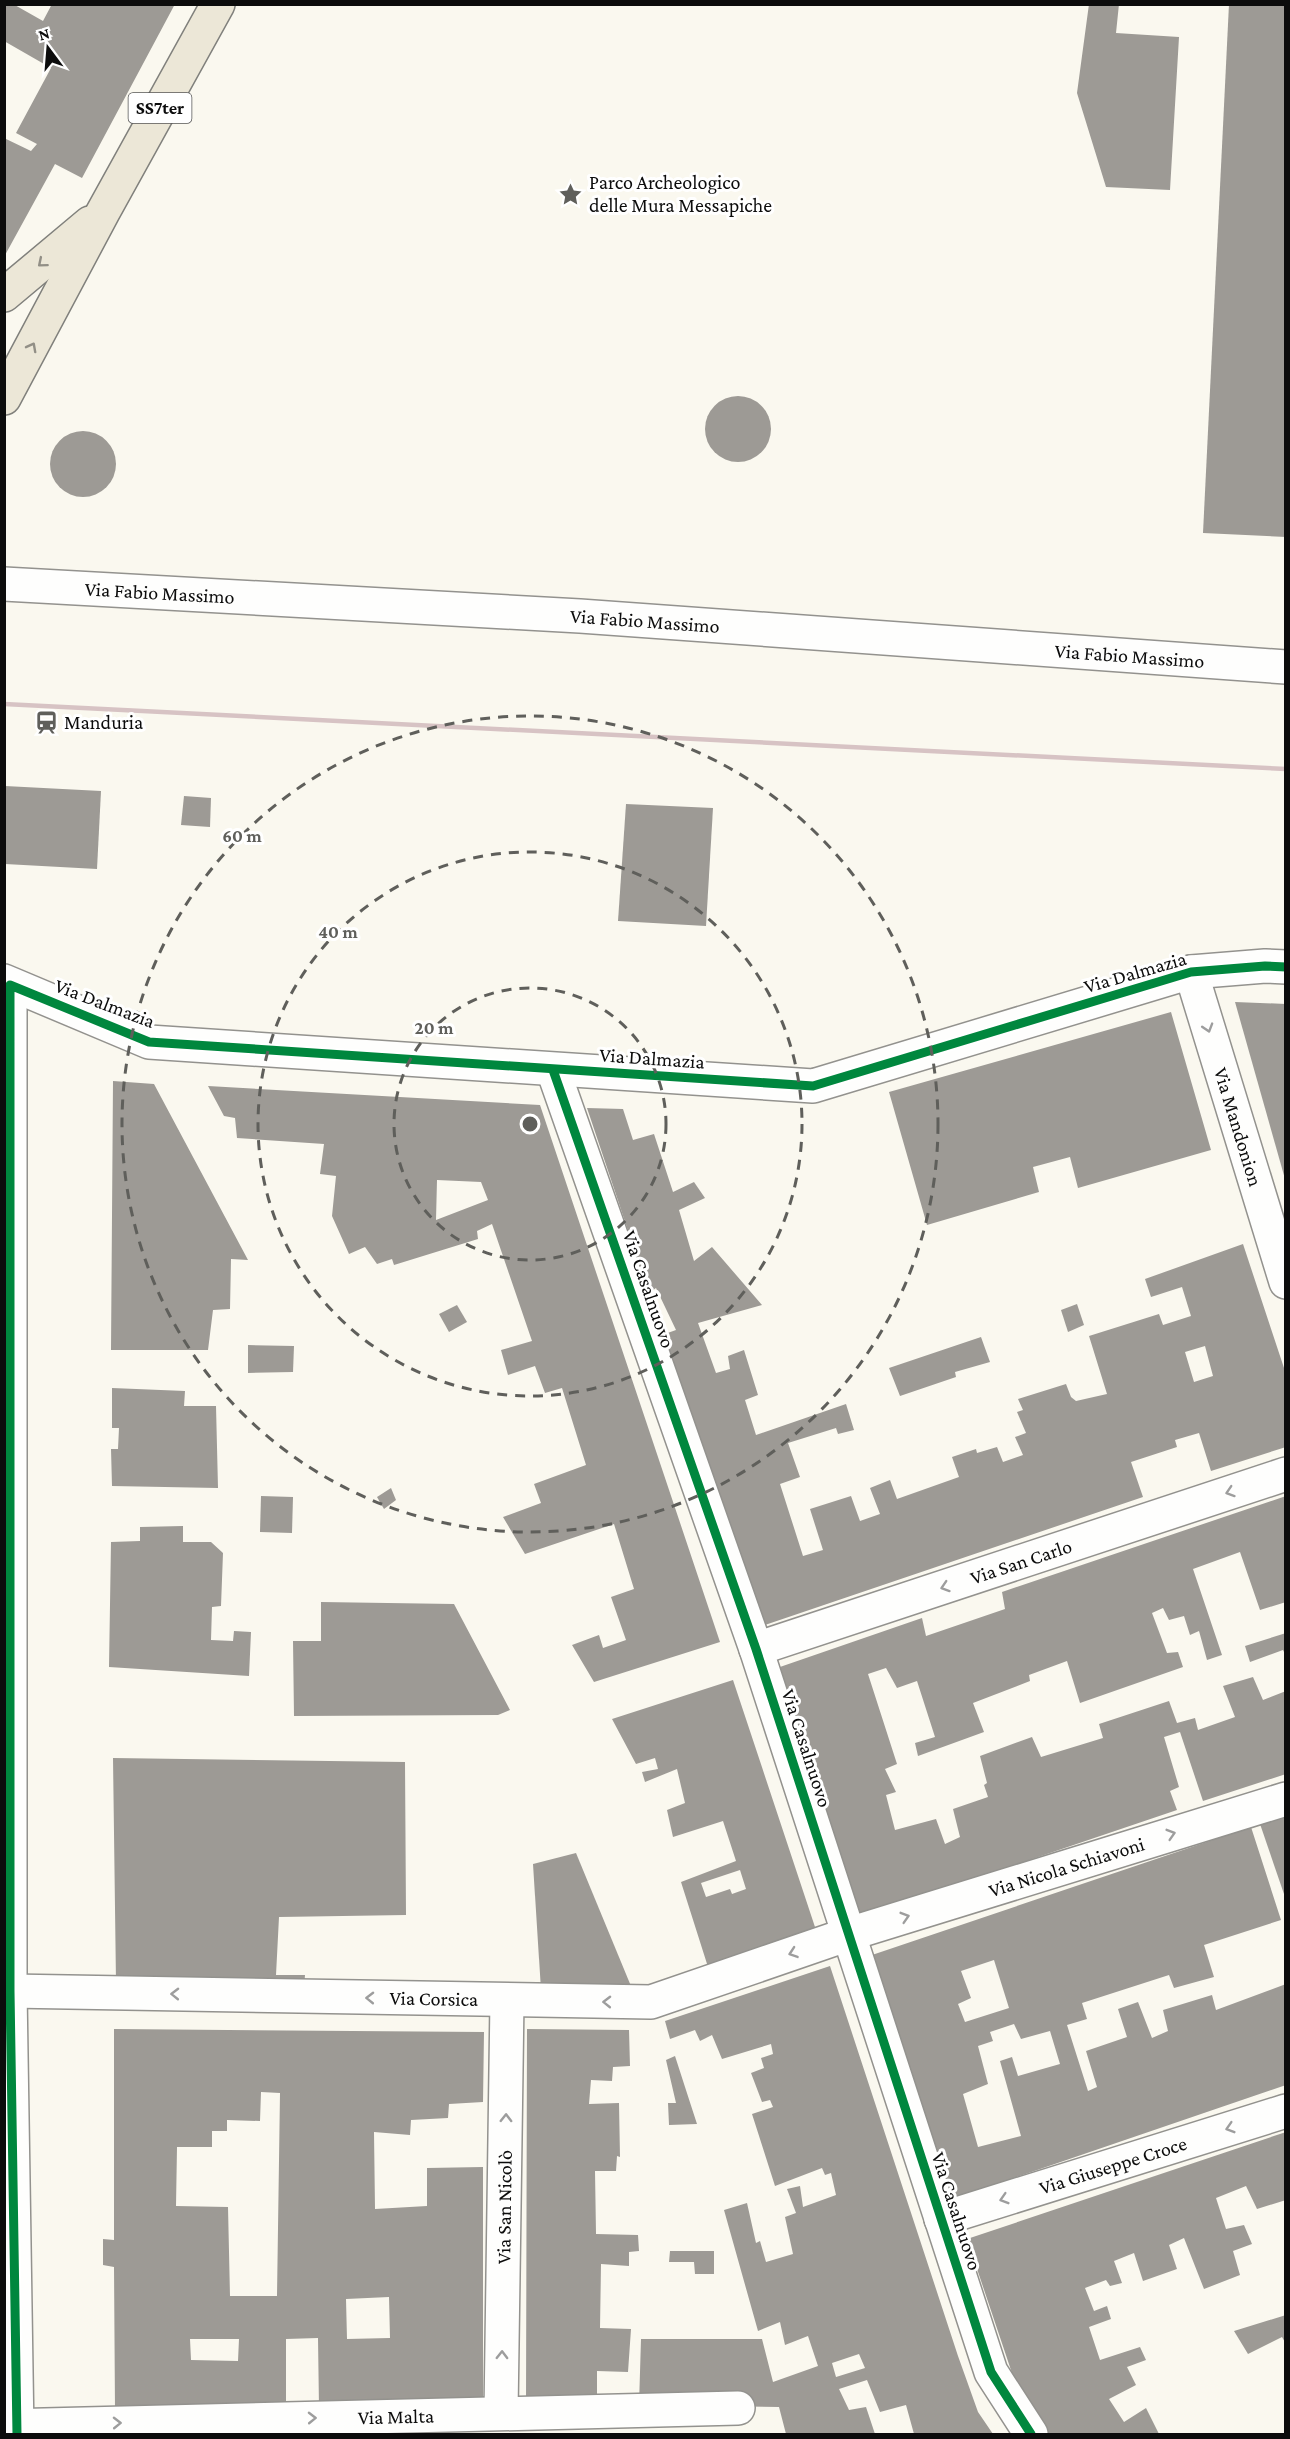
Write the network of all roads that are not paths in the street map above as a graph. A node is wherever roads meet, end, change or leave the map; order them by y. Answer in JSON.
{"nodes":[{"id":1,"x":218,"y":4,"type":"edge"},
{"id":2,"x":103,"y":212,"type":"junction"},
{"id":3,"x":4,"y":295,"type":"edge"},
{"id":4,"x":4,"y":398,"type":"edge"},
{"id":5,"x":4,"y":585,"type":"edge"},
{"id":6,"x":1286,"y":667,"type":"edge"},
{"id":7,"x":1286,"y":968,"type":"edge"},
{"id":8,"x":1191,"y":972,"type":"junction"},
{"id":9,"x":8,"y":983,"type":"edge"},
{"id":10,"x":553,"y":1070,"type":"junction"},
{"id":11,"x":1279,"y":1238,"type":"edge"},
{"id":12,"x":1286,"y":1282,"type":"edge"},
{"id":13,"x":1286,"y":1474,"type":"edge"},
{"id":14,"x":756,"y":1649,"type":"junction"},
{"id":15,"x":1286,"y":1799,"type":"edge"},
{"id":16,"x":849,"y":1934,"type":"junction"},
{"id":17,"x":10,"y":1991,"type":"junction"},
{"id":18,"x":507,"y":2000,"type":"junction"},
{"id":19,"x":1286,"y":2110,"type":"edge"},
{"id":20,"x":941,"y":2219,"type":"junction"},
{"id":21,"x":738,"y":2408,"type":"dead end"},
{"id":22,"x":501,"y":2414,"type":"junction"},
{"id":23,"x":13,"y":2429,"type":"edge"},
{"id":24,"x":1031,"y":2434,"type":"edge"}],
"edges":[{"from":1,"to":2,"type":"main road","number":"SS7ter"},
{"from":2,"to":3,"type":"main road","number":"SS7ter","one_way":true},
{"from":4,"to":2,"type":"main road","number":"SS7ter","one_way":true},
{"from":5,"to":6,"type":"street","name":"Via Fabio Massimo"},
{"from":7,"to":8,"type":"street","name":"Via Dalmazia"},
{"from":8,"to":10,"type":"street","name":"Via Dalmazia"},
{"from":8,"to":11,"type":"street","name":"Via Mandonion","one_way":true},
{"from":9,"to":10,"type":"street","name":"Via Dalmazia"},
{"from":9,"to":17,"type":"street"},
{"from":10,"to":14,"type":"street","name":"Via Casalnuovo"},
{"from":11,"to":12,"type":"street","name":"Via Mandonion"},
{"from":13,"to":14,"type":"street","name":"Via San Carlo","one_way":true},
{"from":14,"to":16,"type":"street","name":"Via Casalnuovo"},
{"from":16,"to":15,"type":"street","name":"Via Nicola Schiavoni","one_way":true},
{"from":16,"to":18,"type":"street","name":"Via Corsica","one_way":true},
{"from":16,"to":20,"type":"street","name":"Via Casalnuovo"},
{"from":18,"to":17,"type":"street","name":"Via Corsica","one_way":true},
{"from":17,"to":23,"type":"street"},
{"from":22,"to":18,"type":"street","name":"Via San Nicolò","one_way":true},
{"from":19,"to":20,"type":"street","name":"Via Giuseppe Croce","one_way":true},
{"from":20,"to":24,"type":"street","name":"Via Casalnuovo"},
{"from":21,"to":22,"type":"street","name":"Via Malta"},
{"from":23,"to":22,"type":"street","name":"Via Malta","one_way":true}]}
